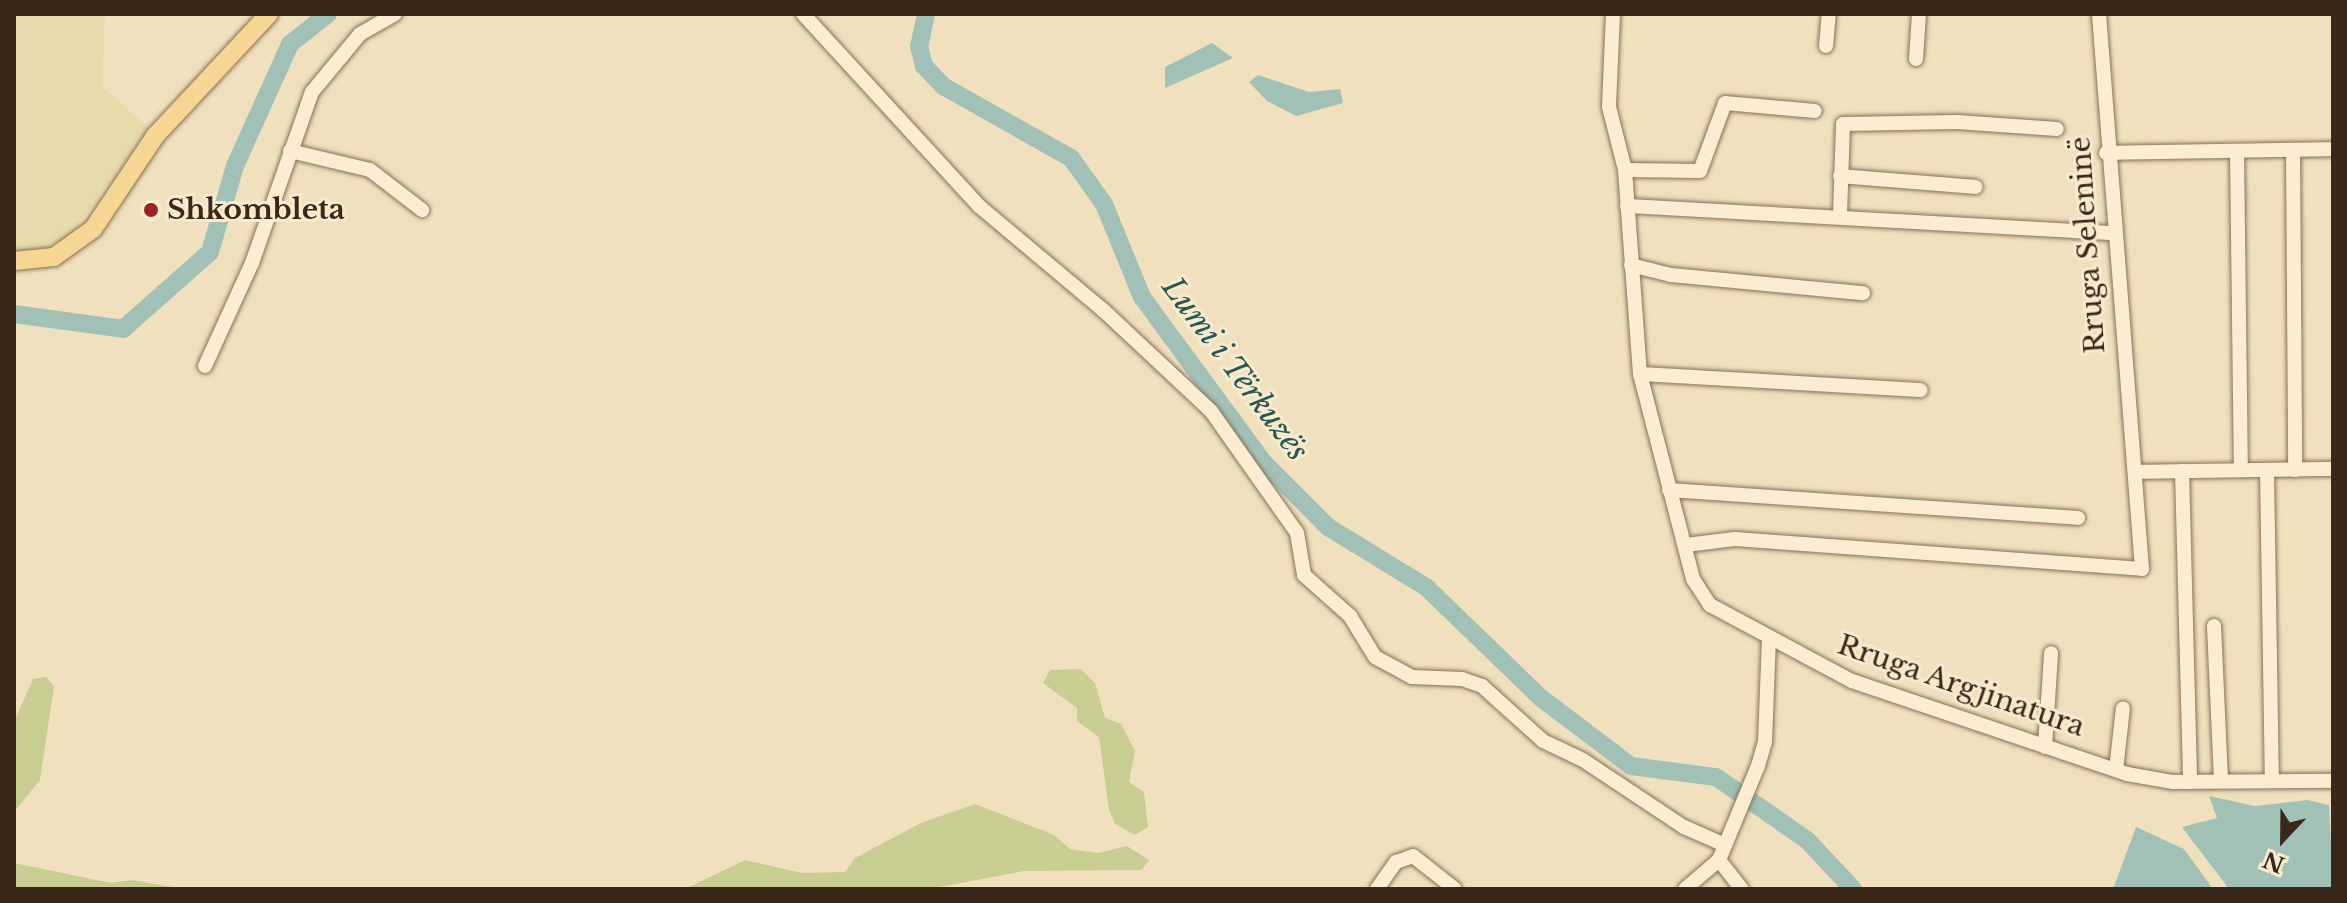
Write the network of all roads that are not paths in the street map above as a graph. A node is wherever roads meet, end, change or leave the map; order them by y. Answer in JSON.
{"nodes":[{"id":1,"x":269,"y":14,"type":"edge"},
{"id":2,"x":395,"y":14,"type":"edge"},
{"id":3,"x":803,"y":14,"type":"edge"},
{"id":4,"x":1613,"y":14,"type":"edge"},
{"id":5,"x":1829,"y":14,"type":"edge"},
{"id":6,"x":1919,"y":14,"type":"edge"},
{"id":7,"x":2099,"y":14,"type":"edge"},
{"id":8,"x":1826,"y":46,"type":"dead end"},
{"id":9,"x":1916,"y":59,"type":"dead end"},
{"id":10,"x":1815,"y":111,"type":"dead end"},
{"id":11,"x":2057,"y":129,"type":"dead end"},
{"id":12,"x":2333,"y":149,"type":"edge"},
{"id":13,"x":2293,"y":150,"type":"junction"},
{"id":14,"x":290,"y":151,"type":"junction"},
{"id":15,"x":2237,"y":151,"type":"junction"},
{"id":16,"x":2106,"y":153,"type":"junction"},
{"id":17,"x":1625,"y":170,"type":"junction"},
{"id":18,"x":1840,"y":176,"type":"junction"},
{"id":19,"x":1976,"y":187,"type":"dead end"},
{"id":20,"x":1627,"y":206,"type":"junction"},
{"id":21,"x":422,"y":210,"type":"dead end"},
{"id":22,"x":1840,"y":215,"type":"junction"},
{"id":23,"x":2112,"y":233,"type":"junction"},
{"id":24,"x":14,"y":261,"type":"edge"},
{"id":25,"x":1631,"y":265,"type":"junction"},
{"id":26,"x":1863,"y":293,"type":"dead end"},
{"id":27,"x":205,"y":366,"type":"dead end"},
{"id":28,"x":1640,"y":374,"type":"junction"},
{"id":29,"x":1921,"y":390,"type":"dead end"},
{"id":30,"x":2333,"y":469,"type":"edge"},
{"id":31,"x":2241,"y":470,"type":"junction"},
{"id":32,"x":2267,"y":470,"type":"junction"},
{"id":33,"x":2295,"y":470,"type":"junction"},
{"id":34,"x":2182,"y":471,"type":"junction"},
{"id":35,"x":2135,"y":472,"type":"junction"},
{"id":36,"x":1669,"y":490,"type":"junction"},
{"id":37,"x":2078,"y":518,"type":"dead end"},
{"id":38,"x":1686,"y":545,"type":"junction"},
{"id":39,"x":2214,"y":626,"type":"dead end"},
{"id":40,"x":1769,"y":640,"type":"junction"},
{"id":41,"x":2051,"y":653,"type":"dead end"},
{"id":42,"x":2123,"y":708,"type":"dead end"},
{"id":43,"x":2045,"y":747,"type":"junction"},
{"id":44,"x":2116,"y":770,"type":"junction"},
{"id":45,"x":2272,"y":778,"type":"junction"},
{"id":46,"x":2221,"y":779,"type":"junction"},
{"id":47,"x":2333,"y":781,"type":"edge"},
{"id":48,"x":2190,"y":782,"type":"junction"},
{"id":49,"x":1725,"y":845,"type":"junction"},
{"id":50,"x":1719,"y":860,"type":"junction"},
{"id":51,"x":1377,"y":889,"type":"edge"},
{"id":52,"x":1455,"y":889,"type":"edge"},
{"id":53,"x":1685,"y":889,"type":"edge"},
{"id":54,"x":1742,"y":889,"type":"edge"}],
"edges":[{"from":1,"to":24,"type":"main road"},
{"from":2,"to":14,"type":"street"},
{"from":3,"to":49,"type":"street"},
{"from":4,"to":17,"type":"street","name":"Rruga Argjinatura"},
{"from":5,"to":8,"type":"street"},
{"from":6,"to":9,"type":"street"},
{"from":7,"to":16,"type":"street","name":"Rruga Seleninë"},
{"from":10,"to":17,"type":"street"},
{"from":11,"to":18,"type":"street"},
{"from":12,"to":13,"type":"street"},
{"from":13,"to":15,"type":"street"},
{"from":13,"to":33,"type":"street"},
{"from":14,"to":21,"type":"street"},
{"from":14,"to":27,"type":"street"},
{"from":15,"to":16,"type":"street"},
{"from":15,"to":31,"type":"street"},
{"from":16,"to":23,"type":"street","name":"Rruga Seleninë"},
{"from":17,"to":20,"type":"street","name":"Rruga Argjinatura"},
{"from":18,"to":19,"type":"street"},
{"from":18,"to":22,"type":"street"},
{"from":20,"to":22,"type":"street"},
{"from":20,"to":25,"type":"street","name":"Rruga Argjinatura"},
{"from":22,"to":23,"type":"street"},
{"from":23,"to":35,"type":"street","name":"Rruga Seleninë"},
{"from":25,"to":26,"type":"street"},
{"from":25,"to":28,"type":"street","name":"Rruga Argjinatura"},
{"from":28,"to":29,"type":"street"},
{"from":28,"to":36,"type":"street","name":"Rruga Argjinatura"},
{"from":30,"to":33,"type":"street"},
{"from":31,"to":32,"type":"street"},
{"from":31,"to":34,"type":"street"},
{"from":32,"to":33,"type":"street"},
{"from":32,"to":45,"type":"street"},
{"from":34,"to":35,"type":"street"},
{"from":34,"to":48,"type":"street"},
{"from":35,"to":38,"type":"street","name":"Rruga Seleninë"},
{"from":36,"to":37,"type":"street"},
{"from":36,"to":38,"type":"street","name":"Rruga Argjinatura"},
{"from":38,"to":40,"type":"street","name":"Rruga Argjinatura"},
{"from":39,"to":46,"type":"street"},
{"from":40,"to":43,"type":"street","name":"Rruga Argjinatura"},
{"from":40,"to":49,"type":"street"},
{"from":41,"to":43,"type":"street"},
{"from":42,"to":44,"type":"street"},
{"from":43,"to":44,"type":"street","name":"Rruga Argjinatura"},
{"from":44,"to":48,"type":"street","name":"Rruga Argjinatura"},
{"from":45,"to":46,"type":"street","name":"Rruga Argjinatura"},
{"from":45,"to":47,"type":"street","name":"Rruga Argjinatura"},
{"from":46,"to":48,"type":"street","name":"Rruga Argjinatura"},
{"from":49,"to":50,"type":"street"},
{"from":50,"to":53,"type":"street"},
{"from":50,"to":54,"type":"street"},
{"from":51,"to":52,"type":"street"}]}
